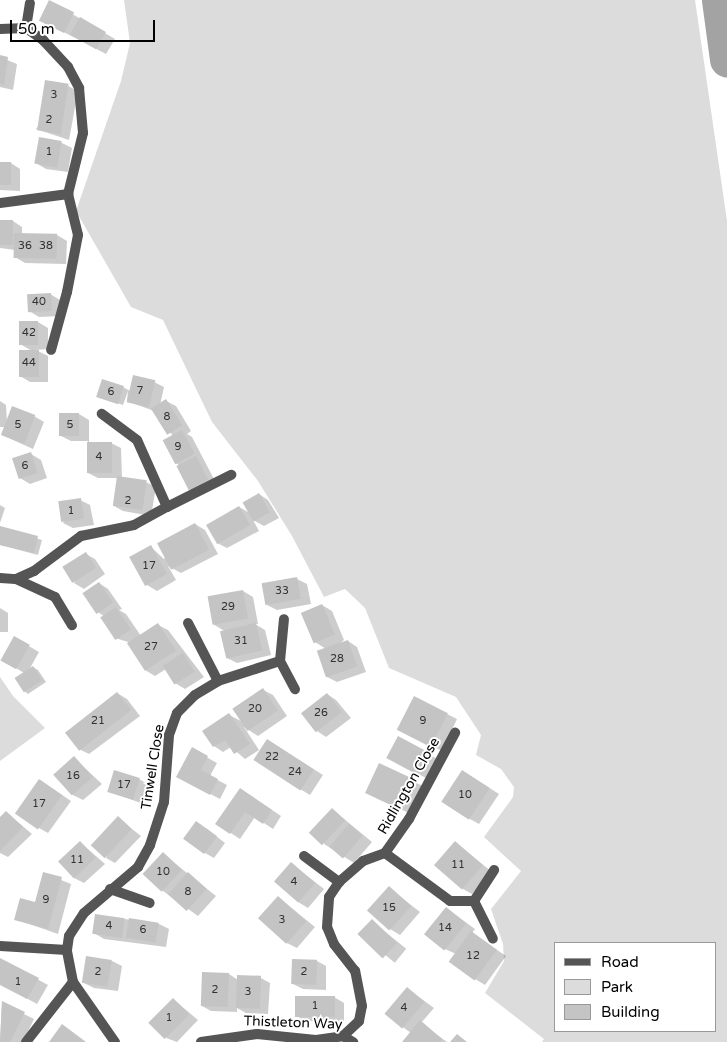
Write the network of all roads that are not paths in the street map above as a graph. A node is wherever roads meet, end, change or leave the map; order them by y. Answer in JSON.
{"nodes":[{"id":1,"x":30,"y":3,"type":"dead end"},
{"id":2,"x":26,"y":28,"type":"junction"},
{"id":3,"x":0,"y":29,"type":"edge"},
{"id":4,"x":68,"y":194,"type":"junction"},
{"id":5,"x":0,"y":203,"type":"edge"},
{"id":6,"x":51,"y":350,"type":"dead end"},
{"id":7,"x":102,"y":414,"type":"dead end"},
{"id":8,"x":231,"y":475,"type":"dead end"},
{"id":9,"x":167,"y":507,"type":"junction"},
{"id":10,"x":0,"y":578,"type":"edge"},
{"id":11,"x":16,"y":579,"type":"junction"},
{"id":12,"x":284,"y":620,"type":"dead end"},
{"id":13,"x":188,"y":623,"type":"dead end"},
{"id":14,"x":72,"y":625,"type":"dead end"},
{"id":15,"x":280,"y":661,"type":"junction"},
{"id":16,"x":218,"y":681,"type":"junction"},
{"id":17,"x":295,"y":689,"type":"dead end"},
{"id":18,"x":455,"y":733,"type":"dead end"},
{"id":19,"x":385,"y":853,"type":"junction"},
{"id":20,"x":304,"y":856,"type":"dead end"},
{"id":21,"x":494,"y":870,"type":"dead end"},
{"id":22,"x":339,"y":882,"type":"junction"},
{"id":23,"x":110,"y":889,"type":"junction"},
{"id":24,"x":474,"y":901,"type":"junction"},
{"id":25,"x":150,"y":903,"type":"dead end"},
{"id":26,"x":493,"y":939,"type":"dead end"},
{"id":27,"x":0,"y":946,"type":"edge"},
{"id":28,"x":67,"y":950,"type":"junction"},
{"id":29,"x":73,"y":982,"type":"junction"},
{"id":30,"x":343,"y":1036,"type":"junction"},
{"id":31,"x":26,"y":1042,"type":"edge"},
{"id":32,"x":115,"y":1042,"type":"edge"},
{"id":33,"x":201,"y":1042,"type":"edge"},
{"id":34,"x":353,"y":1042,"type":"edge"}],
"edges":[{"from":1,"to":2,"type":"street"},
{"from":2,"to":3,"type":"street"},
{"from":2,"to":4,"type":"street"},
{"from":4,"to":5,"type":"street"},
{"from":4,"to":6,"type":"street"},
{"from":7,"to":9,"type":"street"},
{"from":8,"to":9,"type":"street"},
{"from":9,"to":11,"type":"street"},
{"from":10,"to":11,"type":"street"},
{"from":11,"to":14,"type":"street"},
{"from":12,"to":15,"type":"street"},
{"from":13,"to":16,"type":"street"},
{"from":15,"to":16,"type":"street","name":"Tinwell Close"},
{"from":15,"to":17,"type":"street"},
{"from":16,"to":23,"type":"street","name":"Tinwell Close"},
{"from":18,"to":19,"type":"street","name":"Ridlington Close"},
{"from":19,"to":22,"type":"street","name":"Ridlington Close"},
{"from":19,"to":24,"type":"street","name":"Ridlington Close"},
{"from":20,"to":22,"type":"street"},
{"from":21,"to":24,"type":"street"},
{"from":22,"to":30,"type":"street","name":"Ridlington Close"},
{"from":23,"to":25,"type":"street"},
{"from":23,"to":28,"type":"street","name":"Tinwell Close"},
{"from":24,"to":26,"type":"street"},
{"from":27,"to":28,"type":"street"},
{"from":28,"to":29,"type":"street"},
{"from":29,"to":31,"type":"street"},
{"from":29,"to":32,"type":"street"},
{"from":30,"to":33,"type":"street","name":"Thistleton Way"},
{"from":30,"to":34,"type":"street","name":"Thistleton Way"}]}
